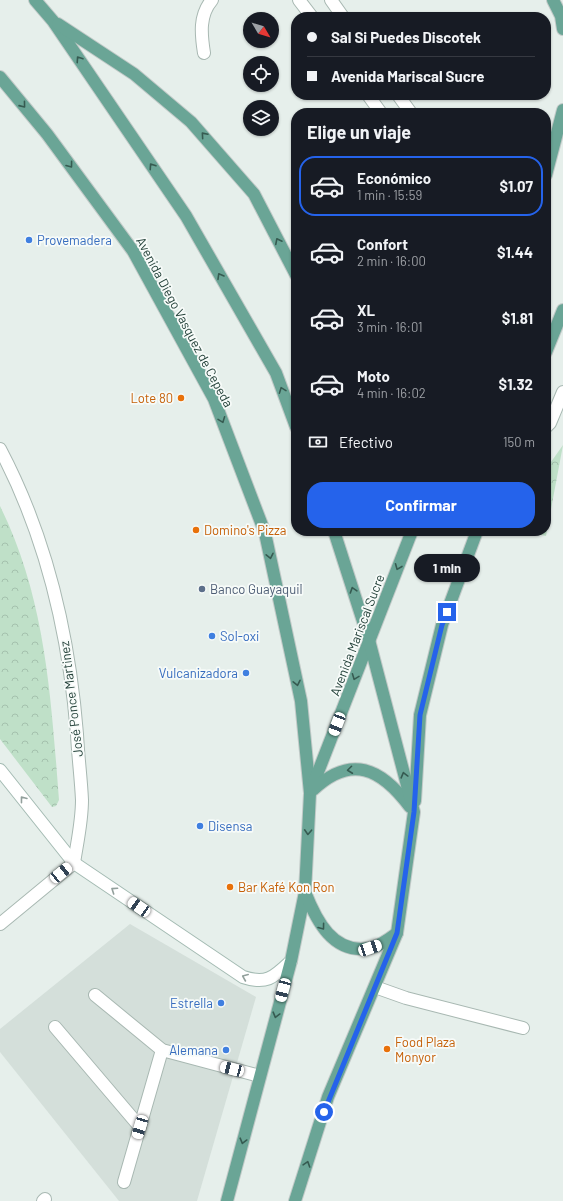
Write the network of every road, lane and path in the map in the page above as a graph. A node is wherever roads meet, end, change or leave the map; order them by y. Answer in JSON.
{"nodes":[{"id":1,"x":35,"y":0,"type":"edge"},
{"id":2,"x":212,"y":0,"type":"edge"},
{"id":3,"x":299,"y":0,"type":"edge"},
{"id":4,"x":330,"y":0,"type":"edge"},
{"id":5,"x":553,"y":0,"type":"edge"},
{"id":6,"x":308,"y":12,"type":"edge"},
{"id":7,"x":339,"y":12,"type":"edge"},
{"id":8,"x":53,"y":21,"type":"junction"},
{"id":9,"x":563,"y":29,"type":"edge"},
{"id":10,"x":204,"y":53,"type":"dead end"},
{"id":11,"x":0,"y":77,"type":"edge"},
{"id":12,"x":563,"y":110,"type":"edge"},
{"id":13,"x":551,"y":156,"type":"edge"},
{"id":14,"x":291,"y":265,"type":"edge"},
{"id":15,"x":563,"y":310,"type":"edge"},
{"id":16,"x":551,"y":340,"type":"edge"},
{"id":17,"x":563,"y":392,"type":"edge"},
{"id":18,"x":291,"y":414,"type":"edge"},
{"id":19,"x":551,"y":421,"type":"edge"},
{"id":20,"x":0,"y":450,"type":"edge"},
{"id":21,"x":336,"y":536,"type":"edge"},
{"id":22,"x":410,"y":536,"type":"edge"},
{"id":23,"x":475,"y":536,"type":"edge"},
{"id":24,"x":369,"y":640,"type":"junction"},
{"id":25,"x":0,"y":770,"type":"edge"},
{"id":26,"x":310,"y":794,"type":"junction"},
{"id":27,"x":414,"y":812,"type":"junction"},
{"id":28,"x":74,"y":863,"type":"junction"},
{"id":29,"x":304,"y":892,"type":"junction"},
{"id":30,"x":0,"y":924,"type":"edge"},
{"id":31,"x":397,"y":933,"type":"junction"},
{"id":32,"x":290,"y":961,"type":"junction"},
{"id":33,"x":375,"y":987,"type":"junction"},
{"id":34,"x":95,"y":995,"type":"dead end"},
{"id":35,"x":55,"y":1028,"type":"dead end"},
{"id":36,"x":523,"y":1028,"type":"dead end"},
{"id":37,"x":162,"y":1050,"type":"junction"},
{"id":38,"x":260,"y":1076,"type":"junction"},
{"id":39,"x":140,"y":1127,"type":"junction"},
{"id":40,"x":124,"y":1182,"type":"dead end"},
{"id":41,"x":227,"y":1201,"type":"edge"},
{"id":42,"x":295,"y":1201,"type":"edge"}],
"edges":[{"from":1,"to":8,"type":"main road"},
{"from":2,"to":10,"type":"street"},
{"from":3,"to":6,"type":"street"},
{"from":4,"to":7,"type":"street"},
{"from":5,"to":9,"type":"main road"},
{"from":14,"to":8,"type":"main road","one_way":true},
{"from":18,"to":8,"type":"main road","one_way":true},
{"from":11,"to":26,"type":"main road","name":"Avenida Diego Vasquez de Cepeda","one_way":true},
{"from":12,"to":13,"type":"main road"},
{"from":15,"to":16,"type":"main road"},
{"from":17,"to":19,"type":"street"},
{"from":20,"to":28,"type":"street","name":"José Ponce Martinez"},
{"from":24,"to":21,"type":"main road","one_way":true},
{"from":22,"to":24,"type":"main road","name":"Avenida Mariscal Sucre","one_way":true},
{"from":23,"to":27,"type":"main road"},
{"from":24,"to":26,"type":"main road","name":"Avenida Mariscal Sucre","one_way":true},
{"from":27,"to":24,"type":"main road","one_way":true},
{"from":28,"to":25,"type":"street","one_way":true},
{"from":27,"to":26,"type":"main road","one_way":true},
{"from":26,"to":29,"type":"main road","name":"Avenida Diego Vasquez de Cepeda","one_way":true},
{"from":27,"to":31,"type":"main road"},
{"from":28,"to":30,"type":"street"},
{"from":32,"to":28,"type":"street","one_way":true},
{"from":29,"to":31,"type":"main road","one_way":true},
{"from":29,"to":32,"type":"main road","name":"Avenida Diego Vasquez de Cepeda"},
{"from":31,"to":33,"type":"main road"},
{"from":32,"to":38,"type":"main road","name":"Avenida Diego Vasquez de Cepeda","one_way":true},
{"from":33,"to":36,"type":"street"},
{"from":42,"to":33,"type":"main road","one_way":true},
{"from":34,"to":37,"type":"street"},
{"from":35,"to":39,"type":"street"},
{"from":37,"to":38,"type":"street"},
{"from":37,"to":39,"type":"street"},
{"from":38,"to":41,"type":"main road","name":"Avenida Diego Vasquez de Cepeda","one_way":true},
{"from":39,"to":40,"type":"street"}]}
